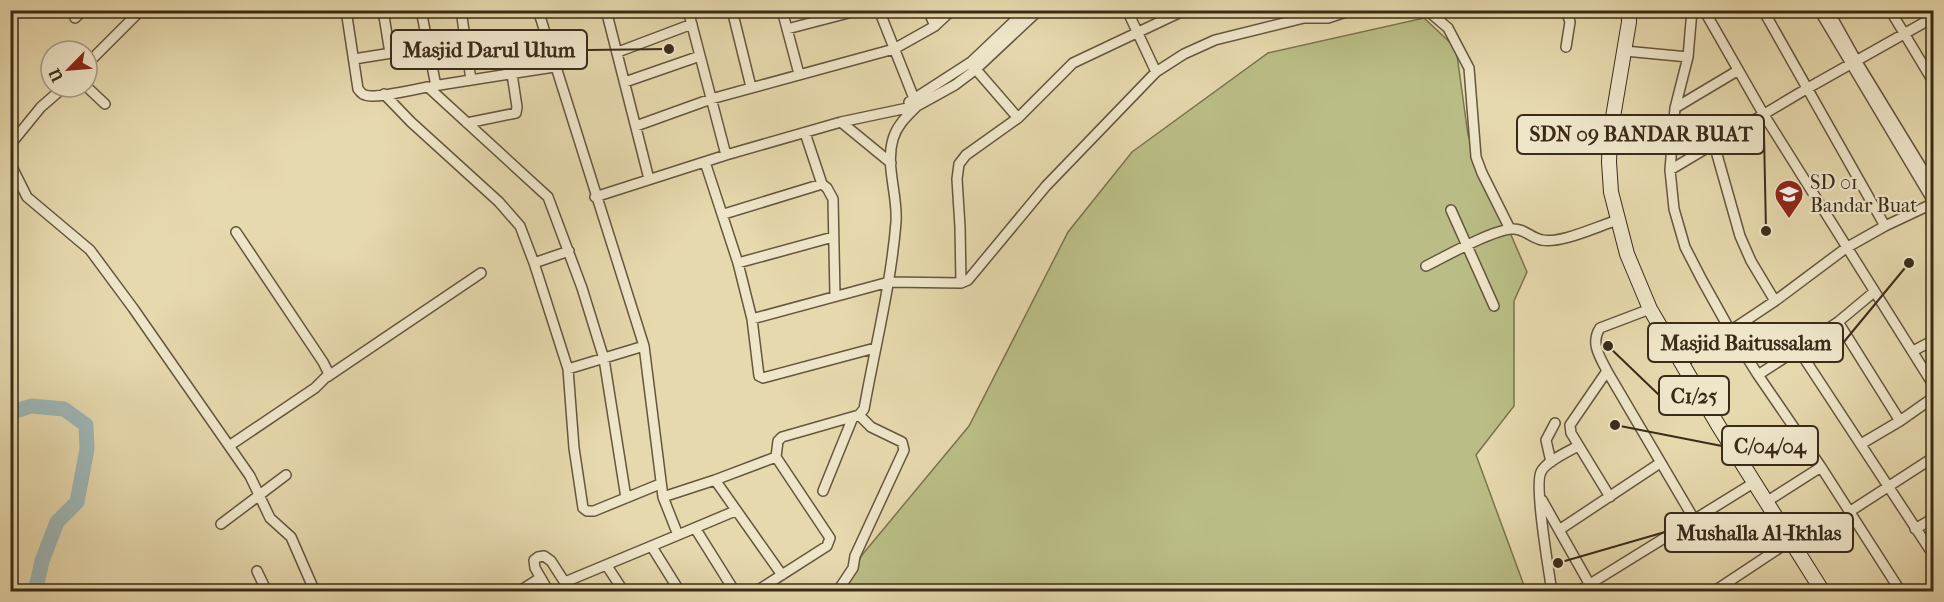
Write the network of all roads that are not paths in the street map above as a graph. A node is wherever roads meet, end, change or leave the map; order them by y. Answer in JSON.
{"nodes":[{"id":1,"x":141,"y":10,"type":"edge"},
{"id":2,"x":346,"y":10,"type":"edge"},
{"id":3,"x":382,"y":10,"type":"edge"},
{"id":4,"x":421,"y":10,"type":"edge"},
{"id":5,"x":460,"y":10,"type":"edge"},
{"id":6,"x":537,"y":10,"type":"edge"},
{"id":7,"x":606,"y":10,"type":"edge"},
{"id":8,"x":688,"y":10,"type":"edge"},
{"id":9,"x":732,"y":10,"type":"edge"},
{"id":10,"x":782,"y":10,"type":"edge"},
{"id":11,"x":860,"y":10,"type":"edge"},
{"id":12,"x":879,"y":10,"type":"edge"},
{"id":13,"x":928,"y":10,"type":"edge"},
{"id":14,"x":952,"y":10,"type":"edge"},
{"id":15,"x":1026,"y":10,"type":"edge"},
{"id":16,"x":1039,"y":10,"type":"edge"},
{"id":17,"x":1127,"y":10,"type":"edge"},
{"id":18,"x":1185,"y":10,"type":"edge"},
{"id":19,"x":1352,"y":10,"type":"edge"},
{"id":20,"x":1426,"y":10,"type":"edge"},
{"id":21,"x":1566,"y":10,"type":"edge"},
{"id":22,"x":1629,"y":10,"type":"edge"},
{"id":23,"x":1692,"y":10,"type":"edge"},
{"id":24,"x":1704,"y":10,"type":"edge"},
{"id":25,"x":1763,"y":10,"type":"edge"},
{"id":26,"x":1819,"y":10,"type":"edge"},
{"id":27,"x":1828,"y":10,"type":"edge"},
{"id":28,"x":1890,"y":10,"type":"edge"},
{"id":29,"x":831,"y":14,"type":"edge"},
{"id":30,"x":1297,"y":15,"type":"edge"},
{"id":31,"x":1934,"y":17,"type":"edge"},
{"id":32,"x":692,"y":24,"type":"junction"},
{"id":33,"x":935,"y":26,"type":"junction"},
{"id":34,"x":787,"y":29,"type":"junction"},
{"id":35,"x":1136,"y":34,"type":"junction"},
{"id":36,"x":1904,"y":34,"type":"junction"},
{"id":37,"x":429,"y":47,"type":"junction"},
{"id":38,"x":1566,"y":47,"type":"dead end"},
{"id":39,"x":894,"y":49,"type":"junction"},
{"id":40,"x":1625,"y":51,"type":"junction"},
{"id":41,"x":99,"y":52,"type":"edge"},
{"id":42,"x":618,"y":52,"type":"junction"},
{"id":43,"x":390,"y":53,"type":"junction"},
{"id":44,"x":700,"y":56,"type":"junction"},
{"id":45,"x":1688,"y":57,"type":"junction"},
{"id":46,"x":354,"y":58,"type":"junction"},
{"id":47,"x":1854,"y":63,"type":"junction"},
{"id":48,"x":973,"y":66,"type":"junction"},
{"id":49,"x":554,"y":67,"type":"junction"},
{"id":50,"x":1737,"y":71,"type":"junction"},
{"id":51,"x":1156,"y":72,"type":"junction"},
{"id":52,"x":512,"y":74,"type":"junction"},
{"id":53,"x":799,"y":74,"type":"junction"},
{"id":54,"x":471,"y":80,"type":"junction"},
{"id":55,"x":625,"y":82,"type":"junction"},
{"id":56,"x":1934,"y":83,"type":"edge"},
{"id":57,"x":432,"y":86,"type":"junction"},
{"id":58,"x":751,"y":87,"type":"junction"},
{"id":59,"x":1808,"y":88,"type":"junction"},
{"id":60,"x":384,"y":94,"type":"junction"},
{"id":61,"x":99,"y":98,"type":"edge"},
{"id":62,"x":51,"y":99,"type":"edge"},
{"id":63,"x":711,"y":99,"type":"junction"},
{"id":64,"x":915,"y":102,"type":"junction"},
{"id":65,"x":105,"y":104,"type":"dead end"},
{"id":66,"x":1675,"y":108,"type":"junction"},
{"id":67,"x":1764,"y":115,"type":"junction"},
{"id":68,"x":1018,"y":118,"type":"junction"},
{"id":69,"x":841,"y":122,"type":"junction"},
{"id":70,"x":467,"y":123,"type":"junction"},
{"id":71,"x":636,"y":126,"type":"junction"},
{"id":72,"x":805,"y":133,"type":"junction"},
{"id":73,"x":1714,"y":144,"type":"junction"},
{"id":74,"x":10,"y":145,"type":"edge"},
{"id":75,"x":726,"y":154,"type":"junction"},
{"id":76,"x":705,"y":162,"type":"junction"},
{"id":77,"x":10,"y":163,"type":"edge"},
{"id":78,"x":891,"y":163,"type":"junction"},
{"id":79,"x":1670,"y":170,"type":"junction"},
{"id":80,"x":649,"y":179,"type":"junction"},
{"id":81,"x":822,"y":184,"type":"junction"},
{"id":82,"x":1934,"y":188,"type":"edge"},
{"id":83,"x":596,"y":197,"type":"junction"},
{"id":84,"x":1934,"y":203,"type":"edge"},
{"id":85,"x":1451,"y":210,"type":"dead end"},
{"id":86,"x":724,"y":214,"type":"junction"},
{"id":87,"x":1618,"y":220,"type":"junction"},
{"id":88,"x":1885,"y":226,"type":"junction"},
{"id":89,"x":1510,"y":229,"type":"junction"},
{"id":90,"x":236,"y":232,"type":"dead end"},
{"id":91,"x":833,"y":237,"type":"junction"},
{"id":92,"x":1469,"y":245,"type":"junction"},
{"id":93,"x":1846,"y":248,"type":"junction"},
{"id":94,"x":569,"y":251,"type":"junction"},
{"id":95,"x":738,"y":262,"type":"junction"},
{"id":96,"x":534,"y":263,"type":"junction"},
{"id":97,"x":1426,"y":266,"type":"dead end"},
{"id":98,"x":481,"y":273,"type":"dead end"},
{"id":99,"x":889,"y":282,"type":"junction"},
{"id":100,"x":960,"y":283,"type":"junction"},
{"id":101,"x":1874,"y":292,"type":"junction"},
{"id":102,"x":835,"y":296,"type":"junction"},
{"id":103,"x":1775,"y":301,"type":"junction"},
{"id":104,"x":1494,"y":306,"type":"dead end"},
{"id":105,"x":1650,"y":309,"type":"junction"},
{"id":106,"x":752,"y":318,"type":"junction"},
{"id":107,"x":1838,"y":322,"type":"junction"},
{"id":108,"x":1731,"y":332,"type":"junction"},
{"id":109,"x":1934,"y":340,"type":"edge"},
{"id":110,"x":644,"y":346,"type":"junction"},
{"id":111,"x":875,"y":348,"type":"junction"},
{"id":112,"x":1798,"y":349,"type":"junction"},
{"id":113,"x":1913,"y":351,"type":"junction"},
{"id":114,"x":604,"y":359,"type":"junction"},
{"id":115,"x":1682,"y":363,"type":"junction"},
{"id":116,"x":568,"y":369,"type":"junction"},
{"id":117,"x":1607,"y":371,"type":"junction"},
{"id":118,"x":1758,"y":375,"type":"junction"},
{"id":119,"x":327,"y":376,"type":"junction"},
{"id":120,"x":1934,"y":386,"type":"edge"},
{"id":121,"x":1934,"y":397,"type":"edge"},
{"id":122,"x":856,"y":416,"type":"junction"},
{"id":123,"x":1900,"y":421,"type":"junction"},
{"id":124,"x":1555,"y":423,"type":"dead end"},
{"id":125,"x":1861,"y":444,"type":"junction"},
{"id":126,"x":229,"y":446,"type":"junction"},
{"id":127,"x":1578,"y":446,"type":"junction"},
{"id":128,"x":776,"y":457,"type":"junction"},
{"id":129,"x":1934,"y":457,"type":"edge"},
{"id":130,"x":1551,"y":462,"type":"junction"},
{"id":131,"x":1660,"y":463,"type":"junction"},
{"id":132,"x":1821,"y":467,"type":"junction"},
{"id":133,"x":286,"y":475,"type":"dead end"},
{"id":134,"x":715,"y":480,"type":"junction"},
{"id":135,"x":1755,"y":482,"type":"junction"},
{"id":136,"x":660,"y":484,"type":"junction"},
{"id":137,"x":1887,"y":487,"type":"junction"},
{"id":138,"x":823,"y":490,"type":"dead end"},
{"id":139,"x":1539,"y":495,"type":"junction"},
{"id":140,"x":260,"y":496,"type":"junction"},
{"id":141,"x":663,"y":497,"type":"junction"},
{"id":142,"x":1610,"y":497,"type":"junction"},
{"id":143,"x":626,"y":498,"type":"junction"},
{"id":144,"x":1766,"y":502,"type":"junction"},
{"id":145,"x":735,"y":511,"type":"junction"},
{"id":146,"x":1849,"y":512,"type":"junction"},
{"id":147,"x":1934,"y":518,"type":"edge"},
{"id":148,"x":1694,"y":519,"type":"junction"},
{"id":149,"x":221,"y":524,"type":"dead end"},
{"id":150,"x":695,"y":528,"type":"junction"},
{"id":151,"x":1916,"y":529,"type":"junction"},
{"id":152,"x":1559,"y":530,"type":"junction"},
{"id":153,"x":678,"y":535,"type":"junction"},
{"id":154,"x":1790,"y":541,"type":"junction"},
{"id":155,"x":652,"y":547,"type":"junction"},
{"id":156,"x":1934,"y":556,"type":"edge"},
{"id":157,"x":607,"y":566,"type":"junction"},
{"id":158,"x":257,"y":571,"type":"dead end"},
{"id":159,"x":782,"y":575,"type":"junction"},
{"id":160,"x":540,"y":578,"type":"junction"},
{"id":161,"x":565,"y":582,"type":"junction"},
{"id":162,"x":1590,"y":585,"type":"junction"},
{"id":163,"x":1934,"y":588,"type":"edge"},
{"id":164,"x":267,"y":591,"type":"edge"},
{"id":165,"x":315,"y":591,"type":"edge"},
{"id":166,"x":518,"y":591,"type":"edge"},
{"id":167,"x":549,"y":591,"type":"edge"},
{"id":168,"x":571,"y":591,"type":"edge"},
{"id":169,"x":624,"y":591,"type":"edge"},
{"id":170,"x":680,"y":591,"type":"edge"},
{"id":171,"x":735,"y":591,"type":"edge"},
{"id":172,"x":755,"y":591,"type":"edge"},
{"id":173,"x":837,"y":591,"type":"edge"},
{"id":174,"x":1552,"y":591,"type":"edge"},
{"id":175,"x":1577,"y":591,"type":"edge"},
{"id":176,"x":1713,"y":591,"type":"edge"},
{"id":177,"x":1823,"y":591,"type":"edge"},
{"id":178,"x":1901,"y":591,"type":"edge"},
{"id":179,"x":1926,"y":591,"type":"edge"}],
"edges":[{"from":1,"to":41,"type":"street"},
{"from":2,"to":46,"type":"street"},
{"from":3,"to":43,"type":"street"},
{"from":4,"to":37,"type":"street"},
{"from":5,"to":54,"type":"street"},
{"from":6,"to":49,"type":"street"},
{"from":7,"to":42,"type":"street"},
{"from":8,"to":32,"type":"street"},
{"from":9,"to":58,"type":"street"},
{"from":10,"to":34,"type":"street"},
{"from":11,"to":29,"type":"street"},
{"from":12,"to":39,"type":"street"},
{"from":13,"to":33,"type":"street"},
{"from":14,"to":33,"type":"street"},
{"from":15,"to":48,"type":"street"},
{"from":16,"to":48,"type":"street"},
{"from":17,"to":35,"type":"street"},
{"from":18,"to":35,"type":"street"},
{"from":19,"to":30,"type":"street"},
{"from":20,"to":89,"type":"street"},
{"from":21,"to":38,"type":"street"},
{"from":22,"to":40,"type":"street"},
{"from":23,"to":45,"type":"street"},
{"from":24,"to":50,"type":"street"},
{"from":25,"to":59,"type":"street"},
{"from":26,"to":47,"type":"street"},
{"from":27,"to":47,"type":"street"},
{"from":28,"to":36,"type":"street"},
{"from":29,"to":34,"type":"street"},
{"from":30,"to":51,"type":"street"},
{"from":31,"to":36,"type":"street"},
{"from":32,"to":42,"type":"street"},
{"from":32,"to":44,"type":"street"},
{"from":33,"to":39,"type":"street"},
{"from":34,"to":53,"type":"street"},
{"from":35,"to":51,"type":"street"},
{"from":35,"to":68,"type":"street"},
{"from":36,"to":47,"type":"street"},
{"from":36,"to":56,"type":"street"},
{"from":37,"to":43,"type":"street"},
{"from":37,"to":57,"type":"street"},
{"from":39,"to":53,"type":"street"},
{"from":39,"to":64,"type":"street"},
{"from":40,"to":45,"type":"street"},
{"from":40,"to":87,"type":"street"},
{"from":42,"to":55,"type":"street"},
{"from":43,"to":46,"type":"street"},
{"from":44,"to":55,"type":"street"},
{"from":44,"to":63,"type":"street"},
{"from":45,"to":66,"type":"street"},
{"from":46,"to":60,"type":"street"},
{"from":47,"to":59,"type":"street"},
{"from":47,"to":82,"type":"street"},
{"from":47,"to":84,"type":"street"},
{"from":48,"to":64,"type":"street"},
{"from":48,"to":68,"type":"street"},
{"from":49,"to":52,"type":"street"},
{"from":49,"to":83,"type":"street"},
{"from":50,"to":66,"type":"street"},
{"from":50,"to":67,"type":"street"},
{"from":51,"to":100,"type":"street"},
{"from":52,"to":54,"type":"street"},
{"from":52,"to":70,"type":"street"},
{"from":53,"to":58,"type":"street"},
{"from":54,"to":57,"type":"street"},
{"from":55,"to":71,"type":"street"},
{"from":57,"to":60,"type":"street"},
{"from":57,"to":70,"type":"street"},
{"from":58,"to":63,"type":"street"},
{"from":59,"to":67,"type":"street"},
{"from":59,"to":88,"type":"street"},
{"from":60,"to":96,"type":"street"},
{"from":61,"to":65,"type":"street"},
{"from":62,"to":74,"type":"street"},
{"from":63,"to":71,"type":"street"},
{"from":63,"to":75,"type":"street"},
{"from":64,"to":69,"type":"street"},
{"from":64,"to":78,"type":"street"},
{"from":66,"to":79,"type":"street"},
{"from":67,"to":73,"type":"street"},
{"from":67,"to":93,"type":"street"},
{"from":68,"to":100,"type":"street"},
{"from":69,"to":72,"type":"street"},
{"from":69,"to":78,"type":"street"},
{"from":70,"to":94,"type":"street"},
{"from":71,"to":80,"type":"street"},
{"from":72,"to":75,"type":"street"},
{"from":72,"to":81,"type":"street"},
{"from":73,"to":79,"type":"street"},
{"from":73,"to":103,"type":"street"},
{"from":75,"to":76,"type":"street"},
{"from":76,"to":80,"type":"street"},
{"from":76,"to":86,"type":"street"},
{"from":77,"to":126,"type":"street"},
{"from":78,"to":99,"type":"street"},
{"from":79,"to":108,"type":"street"},
{"from":80,"to":83,"type":"street"},
{"from":81,"to":86,"type":"street"},
{"from":81,"to":91,"type":"street"},
{"from":83,"to":110,"type":"street"},
{"from":84,"to":88,"type":"street"},
{"from":85,"to":92,"type":"street"},
{"from":86,"to":95,"type":"street"},
{"from":87,"to":89,"type":"street"},
{"from":87,"to":105,"type":"street"},
{"from":88,"to":93,"type":"street"},
{"from":89,"to":92,"type":"street"},
{"from":90,"to":119,"type":"street"},
{"from":91,"to":95,"type":"street"},
{"from":91,"to":102,"type":"street"},
{"from":92,"to":97,"type":"street"},
{"from":92,"to":104,"type":"street"},
{"from":93,"to":101,"type":"street"},
{"from":93,"to":103,"type":"street"},
{"from":94,"to":96,"type":"street"},
{"from":94,"to":114,"type":"street"},
{"from":95,"to":106,"type":"street"},
{"from":96,"to":116,"type":"street"},
{"from":98,"to":119,"type":"street"},
{"from":99,"to":100,"type":"street"},
{"from":99,"to":102,"type":"street"},
{"from":99,"to":111,"type":"street"},
{"from":101,"to":107,"type":"street"},
{"from":101,"to":113,"type":"street"},
{"from":102,"to":106,"type":"street"},
{"from":103,"to":108,"type":"street"},
{"from":105,"to":115,"type":"street"},
{"from":105,"to":117,"type":"street"},
{"from":106,"to":111,"type":"street"},
{"from":107,"to":112,"type":"street"},
{"from":107,"to":123,"type":"street"},
{"from":108,"to":115,"type":"street"},
{"from":108,"to":118,"type":"street"},
{"from":109,"to":113,"type":"street"},
{"from":110,"to":114,"type":"street"},
{"from":110,"to":136,"type":"street"},
{"from":111,"to":122,"type":"street"},
{"from":112,"to":118,"type":"street"},
{"from":112,"to":125,"type":"street"},
{"from":113,"to":120,"type":"street"},
{"from":114,"to":116,"type":"street"},
{"from":114,"to":143,"type":"street"},
{"from":115,"to":135,"type":"street"},
{"from":116,"to":143,"type":"street"},
{"from":117,"to":127,"type":"street"},
{"from":117,"to":131,"type":"street"},
{"from":118,"to":132,"type":"street"},
{"from":119,"to":126,"type":"street"},
{"from":121,"to":123,"type":"street"},
{"from":122,"to":128,"type":"street"},
{"from":122,"to":138,"type":"street"},
{"from":122,"to":173,"type":"street"},
{"from":123,"to":125,"type":"street"},
{"from":124,"to":130,"type":"street"},
{"from":125,"to":137,"type":"street"},
{"from":126,"to":140,"type":"street"},
{"from":127,"to":130,"type":"street"},
{"from":127,"to":142,"type":"street"},
{"from":128,"to":134,"type":"street"},
{"from":128,"to":159,"type":"street"},
{"from":129,"to":137,"type":"street"},
{"from":130,"to":139,"type":"street"},
{"from":131,"to":142,"type":"street"},
{"from":131,"to":148,"type":"street"},
{"from":132,"to":144,"type":"street"},
{"from":132,"to":146,"type":"street"},
{"from":133,"to":140,"type":"street"},
{"from":134,"to":141,"type":"street"},
{"from":134,"to":145,"type":"street"},
{"from":135,"to":144,"type":"street"},
{"from":135,"to":148,"type":"street"},
{"from":136,"to":141,"type":"street"},
{"from":136,"to":143,"type":"street"},
{"from":137,"to":146,"type":"street"},
{"from":137,"to":151,"type":"street"},
{"from":139,"to":152,"type":"street"},
{"from":139,"to":174,"type":"street"},
{"from":140,"to":149,"type":"street"},
{"from":140,"to":165,"type":"street"},
{"from":141,"to":153,"type":"street"},
{"from":142,"to":152,"type":"street"},
{"from":144,"to":154,"type":"street"},
{"from":145,"to":150,"type":"street"},
{"from":145,"to":159,"type":"street"},
{"from":146,"to":178,"type":"street"},
{"from":147,"to":151,"type":"street"},
{"from":148,"to":162,"type":"street"},
{"from":150,"to":153,"type":"street"},
{"from":150,"to":171,"type":"street"},
{"from":151,"to":156,"type":"street"},
{"from":152,"to":162,"type":"street"},
{"from":153,"to":155,"type":"street"},
{"from":154,"to":176,"type":"street"},
{"from":154,"to":177,"type":"street"},
{"from":155,"to":157,"type":"street"},
{"from":155,"to":170,"type":"street"},
{"from":157,"to":161,"type":"street"},
{"from":157,"to":169,"type":"street"},
{"from":158,"to":164,"type":"street"},
{"from":159,"to":172,"type":"street"},
{"from":160,"to":161,"type":"street"},
{"from":160,"to":166,"type":"street"},
{"from":160,"to":167,"type":"street"},
{"from":161,"to":168,"type":"street"},
{"from":162,"to":175,"type":"street"},
{"from":163,"to":179,"type":"street"}]}
